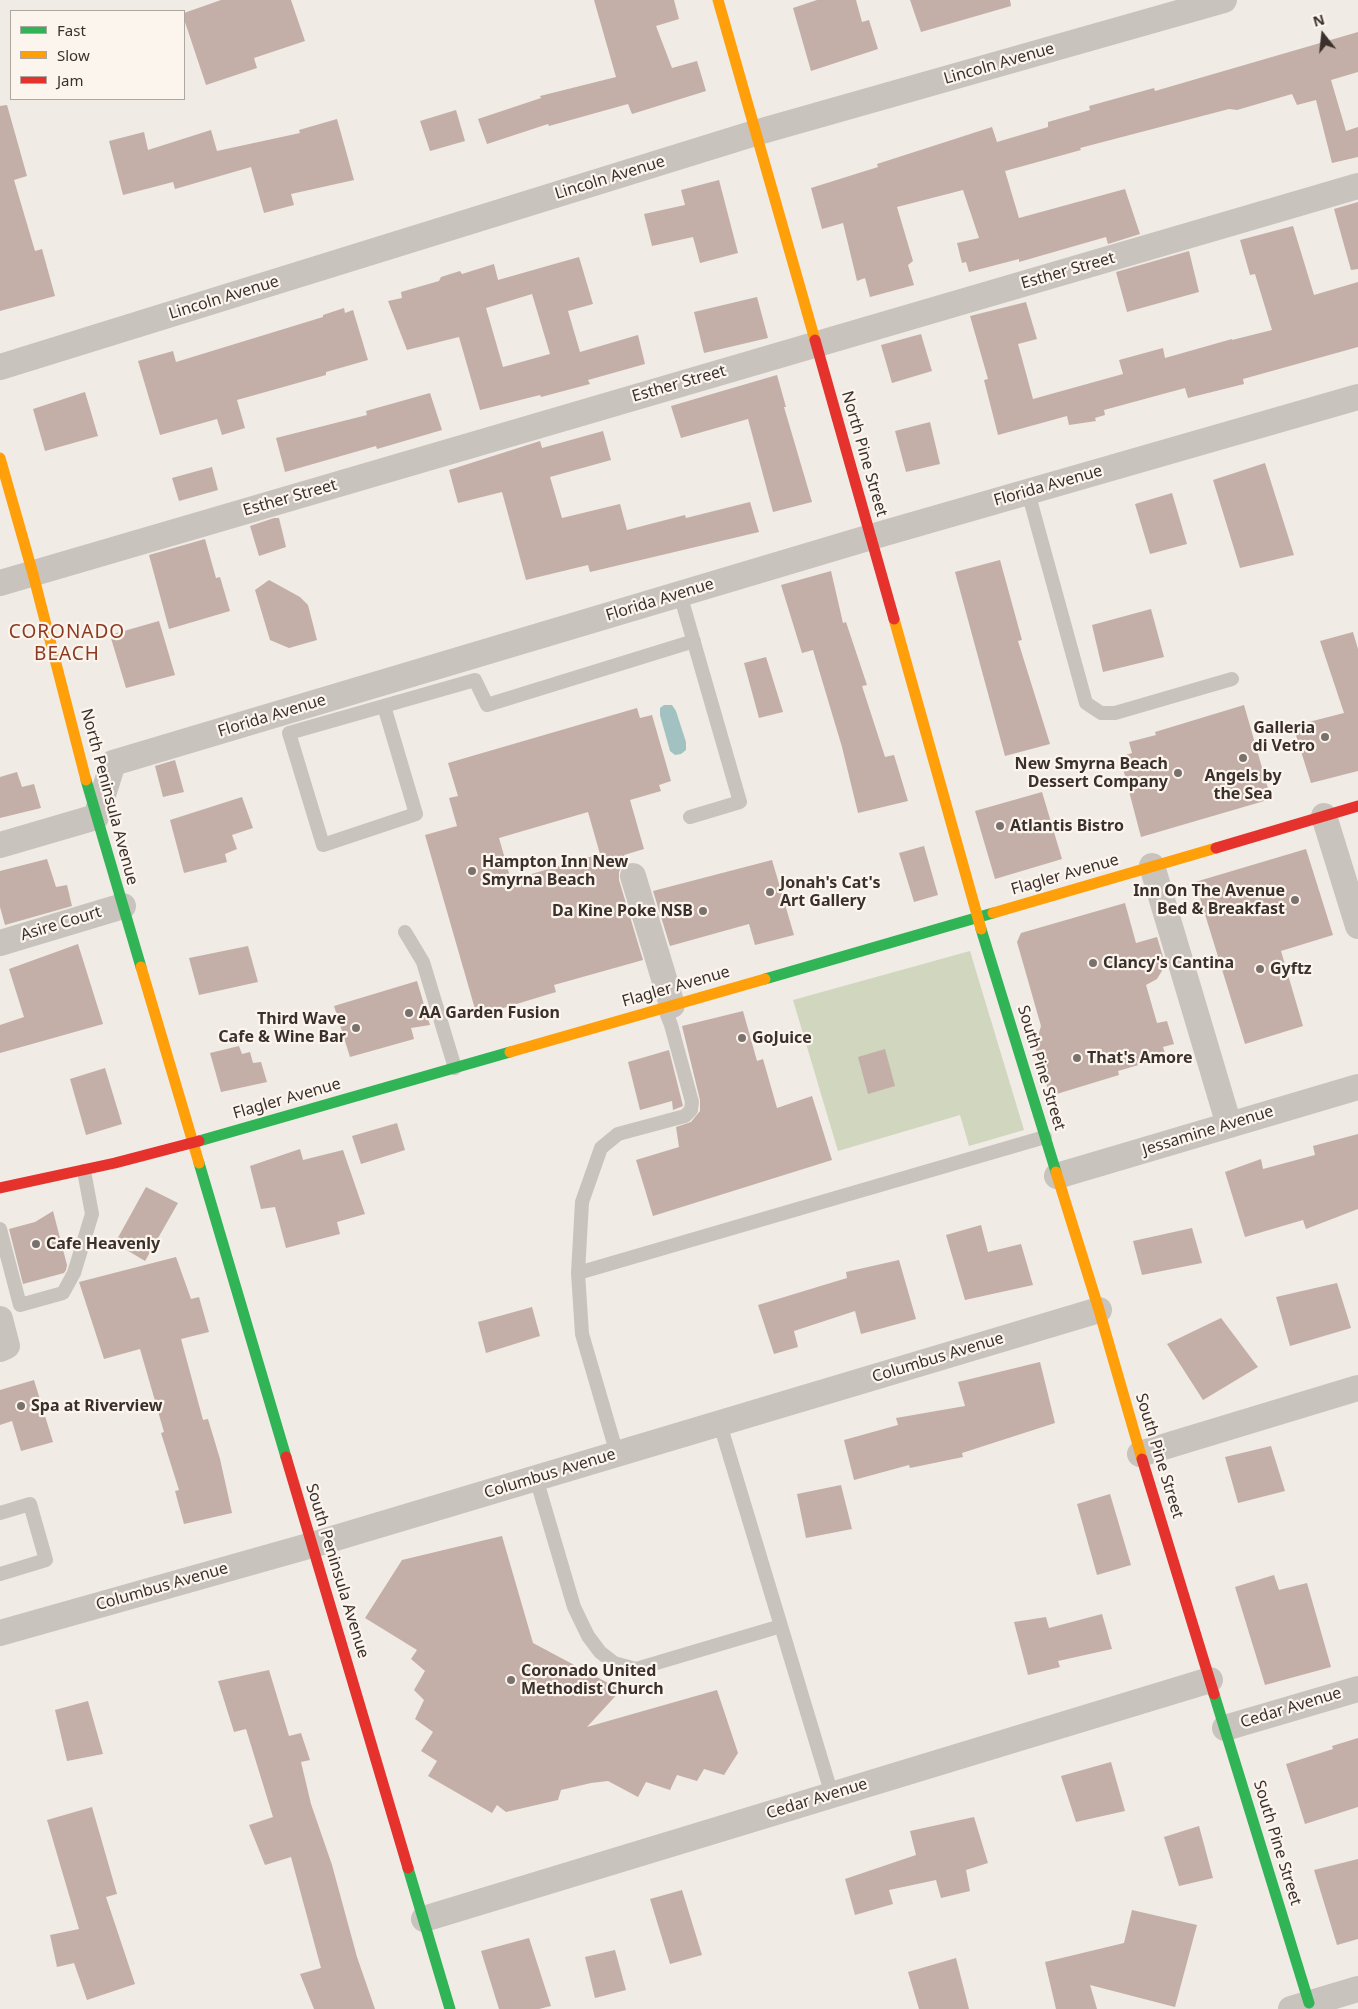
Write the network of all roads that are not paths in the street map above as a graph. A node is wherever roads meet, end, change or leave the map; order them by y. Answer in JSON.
{"nodes":[{"id":1,"x":718,"y":0,"type":"edge"},
{"id":2,"x":1224,"y":0,"type":"edge"},
{"id":3,"x":755,"y":133,"type":"junction"},
{"id":4,"x":1358,"y":186,"type":"edge"},
{"id":5,"x":816,"y":344,"type":"junction"},
{"id":6,"x":0,"y":367,"type":"edge"},
{"id":7,"x":1358,"y":397,"type":"edge"},
{"id":8,"x":0,"y":458,"type":"edge"},
{"id":9,"x":1028,"y":492,"type":"junction"},
{"id":10,"x":871,"y":537,"type":"junction"},
{"id":11,"x":33,"y":574,"type":"junction"},
{"id":12,"x":0,"y":583,"type":"edge"},
{"id":13,"x":680,"y":594,"type":"junction"},
{"id":14,"x":694,"y":642,"type":"junction"},
{"id":15,"x":1232,"y":679,"type":"dead end"},
{"id":16,"x":384,"y":706,"type":"junction"},
{"id":17,"x":1358,"y":806,"type":"edge"},
{"id":18,"x":1324,"y":816,"type":"junction"},
{"id":19,"x":96,"y":817,"type":"junction"},
{"id":20,"x":690,"y":817,"type":"dead end"},
{"id":21,"x":0,"y":845,"type":"edge"},
{"id":22,"x":1152,"y":866,"type":"junction"},
{"id":23,"x":633,"y":876,"type":"dead end"},
{"id":24,"x":122,"y":906,"type":"junction"},
{"id":25,"x":978,"y":917,"type":"junction"},
{"id":26,"x":1358,"y":926,"type":"edge"},
{"id":27,"x":405,"y":932,"type":"dead end"},
{"id":28,"x":0,"y":943,"type":"edge"},
{"id":29,"x":668,"y":1006,"type":"junction"},
{"id":30,"x":455,"y":1068,"type":"junction"},
{"id":31,"x":1358,"y":1087,"type":"edge"},
{"id":32,"x":1229,"y":1125,"type":"junction"},
{"id":33,"x":1045,"y":1137,"type":"junction"},
{"id":34,"x":192,"y":1143,"type":"junction"},
{"id":35,"x":84,"y":1170,"type":"junction"},
{"id":36,"x":1057,"y":1176,"type":"junction"},
{"id":37,"x":0,"y":1188,"type":"edge"},
{"id":38,"x":0,"y":1230,"type":"edge"},
{"id":39,"x":578,"y":1273,"type":"junction"},
{"id":40,"x":1099,"y":1310,"type":"junction"},
{"id":41,"x":0,"y":1319,"type":"edge"},
{"id":42,"x":0,"y":1349,"type":"edge"},
{"id":43,"x":1358,"y":1388,"type":"edge"},
{"id":44,"x":720,"y":1424,"type":"junction"},
{"id":45,"x":617,"y":1454,"type":"junction"},
{"id":46,"x":1140,"y":1454,"type":"junction"},
{"id":47,"x":536,"y":1478,"type":"junction"},
{"id":48,"x":0,"y":1513,"type":"edge"},
{"id":49,"x":312,"y":1545,"type":"junction"},
{"id":50,"x":0,"y":1574,"type":"edge"},
{"id":51,"x":780,"y":1626,"type":"junction"},
{"id":52,"x":0,"y":1633,"type":"edge"},
{"id":53,"x":1210,"y":1680,"type":"junction"},
{"id":54,"x":1358,"y":1689,"type":"edge"},
{"id":55,"x":1224,"y":1728,"type":"junction"},
{"id":56,"x":832,"y":1795,"type":"junction"},
{"id":57,"x":424,"y":1918,"type":"junction"},
{"id":58,"x":1358,"y":1989,"type":"edge"},
{"id":59,"x":1300,"y":2006,"type":"edge"},
{"id":60,"x":450,"y":2009,"type":"edge"}],
"edges":[{"from":1,"to":3,"type":"street","name":"North Pine Street"},
{"from":2,"to":3,"type":"street","name":"Lincoln Avenue"},
{"from":3,"to":5,"type":"street","name":"North Pine Street"},
{"from":3,"to":6,"type":"street","name":"Lincoln Avenue"},
{"from":4,"to":5,"type":"street","name":"Esther Street"},
{"from":5,"to":10,"type":"street","name":"North Pine Street"},
{"from":5,"to":11,"type":"street","name":"Esther Street"},
{"from":7,"to":9,"type":"street","name":"Florida Avenue"},
{"from":8,"to":11,"type":"street","name":"North Peninsula Avenue"},
{"from":9,"to":10,"type":"street","name":"Florida Avenue"},
{"from":9,"to":15,"type":"lane"},
{"from":10,"to":13,"type":"street","name":"Florida Avenue"},
{"from":10,"to":25,"type":"street","name":"North Pine Street"},
{"from":11,"to":12,"type":"street","name":"Esther Street"},
{"from":11,"to":19,"type":"street","name":"North Peninsula Avenue"},
{"from":13,"to":14,"type":"lane"},
{"from":13,"to":19,"type":"street","name":"Florida Avenue"},
{"from":14,"to":16,"type":"lane"},
{"from":14,"to":20,"type":"lane"},
{"from":16,"to":16,"type":"lane"},
{"from":17,"to":18,"type":"street","name":"Flagler Avenue"},
{"from":18,"to":22,"type":"street","name":"Flagler Avenue"},
{"from":18,"to":26,"type":"street"},
{"from":19,"to":21,"type":"street"},
{"from":19,"to":24,"type":"street","name":"North Peninsula Avenue"},
{"from":22,"to":25,"type":"street","name":"Flagler Avenue"},
{"from":22,"to":32,"type":"street"},
{"from":23,"to":29,"type":"street"},
{"from":24,"to":28,"type":"street","name":"Asire Court"},
{"from":24,"to":34,"type":"street","name":"North Peninsula Avenue"},
{"from":25,"to":29,"type":"street","name":"Flagler Avenue"},
{"from":25,"to":33,"type":"street","name":"South Pine Street"},
{"from":27,"to":30,"type":"lane"},
{"from":29,"to":30,"type":"street","name":"Flagler Avenue"},
{"from":29,"to":39,"type":"lane"},
{"from":30,"to":34,"type":"street","name":"Flagler Avenue"},
{"from":31,"to":32,"type":"street","name":"Jessamine Avenue"},
{"from":32,"to":36,"type":"street","name":"Jessamine Avenue"},
{"from":33,"to":36,"type":"street","name":"South Pine Street"},
{"from":33,"to":39,"type":"lane"},
{"from":34,"to":35,"type":"street","name":"Flagler Avenue"},
{"from":34,"to":49,"type":"street","name":"South Peninsula Avenue"},
{"from":35,"to":37,"type":"street","name":"Flagler Avenue"},
{"from":35,"to":38,"type":"lane"},
{"from":36,"to":40,"type":"street","name":"South Pine Street"},
{"from":39,"to":45,"type":"lane"},
{"from":40,"to":44,"type":"street","name":"Columbus Avenue"},
{"from":40,"to":46,"type":"street","name":"South Pine Street"},
{"from":41,"to":42,"type":"street"},
{"from":43,"to":46,"type":"street"},
{"from":44,"to":45,"type":"street","name":"Columbus Avenue"},
{"from":44,"to":51,"type":"lane"},
{"from":45,"to":47,"type":"street","name":"Columbus Avenue"},
{"from":46,"to":53,"type":"street","name":"South Pine Street"},
{"from":47,"to":49,"type":"street","name":"Columbus Avenue"},
{"from":47,"to":51,"type":"lane"},
{"from":48,"to":50,"type":"lane"},
{"from":49,"to":52,"type":"street","name":"Columbus Avenue"},
{"from":49,"to":57,"type":"street","name":"South Peninsula Avenue"},
{"from":51,"to":56,"type":"lane"},
{"from":53,"to":55,"type":"street","name":"South Pine Street"},
{"from":53,"to":56,"type":"street","name":"Cedar Avenue"},
{"from":54,"to":55,"type":"street","name":"Cedar Avenue"},
{"from":55,"to":59,"type":"street","name":"South Pine Street"},
{"from":56,"to":57,"type":"street","name":"Cedar Avenue"},
{"from":57,"to":60,"type":"street","name":"South Peninsula Avenue"},
{"from":58,"to":59,"type":"street"}]}
